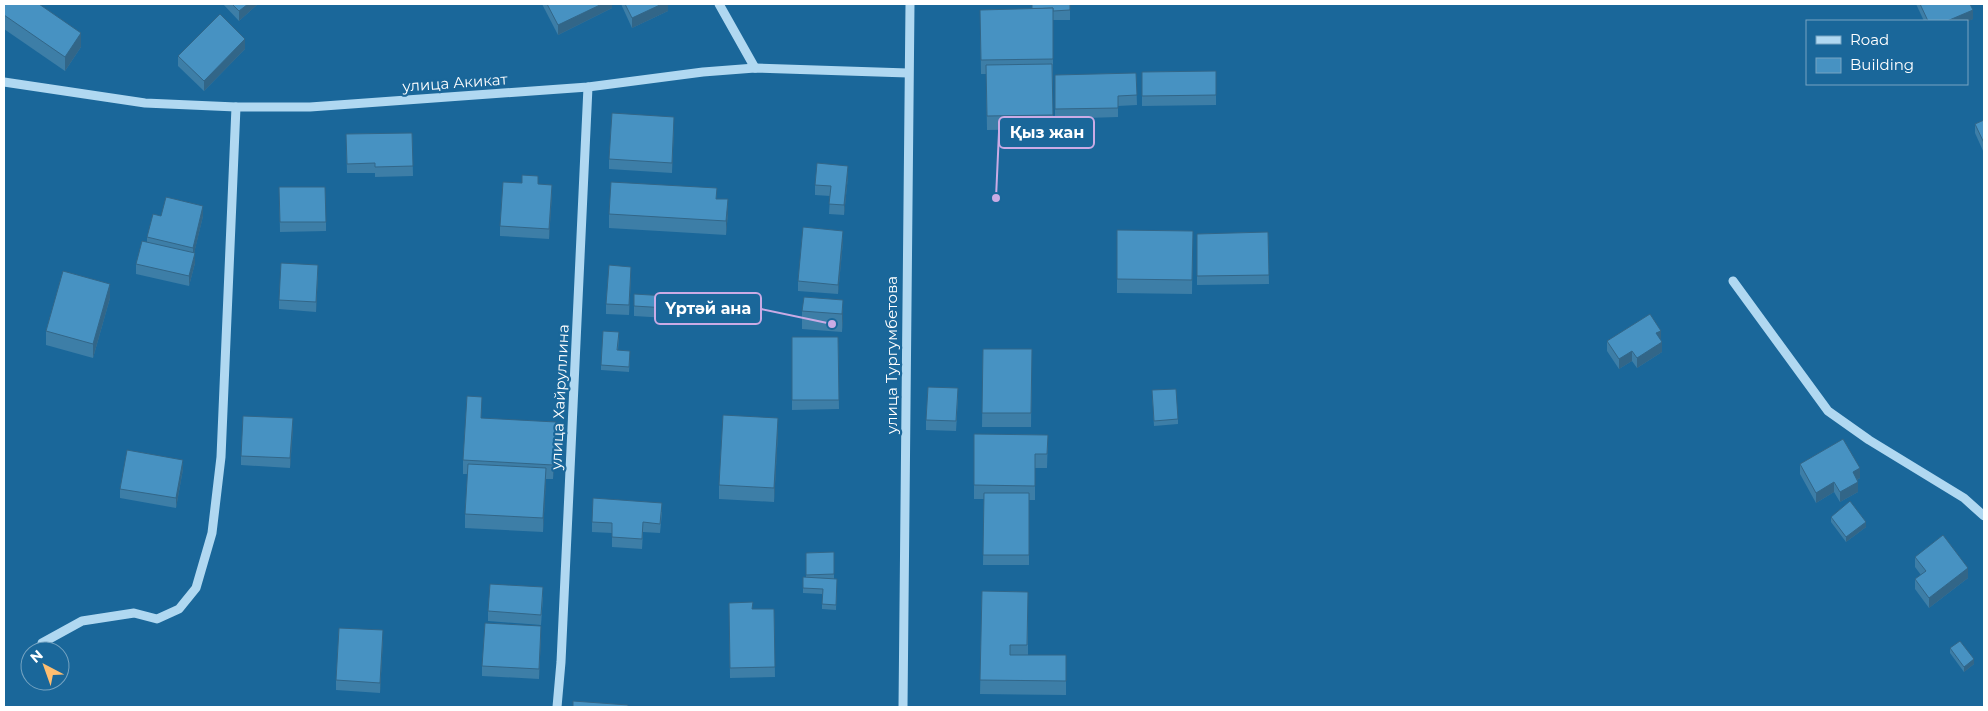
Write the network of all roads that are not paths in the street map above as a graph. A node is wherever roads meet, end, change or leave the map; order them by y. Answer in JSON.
{"nodes":[{"id":1,"x":720,"y":4,"type":"edge"},
{"id":2,"x":910,"y":4,"type":"edge"},
{"id":3,"x":754,"y":68,"type":"junction"},
{"id":4,"x":908,"y":73,"type":"junction"},
{"id":5,"x":4,"y":82,"type":"edge"},
{"id":6,"x":588,"y":88,"type":"junction"},
{"id":7,"x":236,"y":107,"type":"junction"},
{"id":8,"x":1733,"y":281,"type":"dead end"},
{"id":9,"x":1984,"y":516,"type":"edge"},
{"id":10,"x":46,"y":641,"type":"edge"},
{"id":11,"x":557,"y":707,"type":"edge"},
{"id":12,"x":903,"y":707,"type":"edge"}],
"edges":[{"from":1,"to":3,"type":"street"},
{"from":2,"to":4,"type":"street","name":"улица Тургумбетова"},
{"from":3,"to":4,"type":"street","name":"улица Акикат"},
{"from":3,"to":6,"type":"street","name":"улица Акикат"},
{"from":4,"to":12,"type":"street","name":"улица Тургумбетова"},
{"from":5,"to":7,"type":"street","name":"улица Акикат"},
{"from":6,"to":7,"type":"street","name":"улица Акикат"},
{"from":6,"to":11,"type":"street","name":"улица Хайруллина"},
{"from":7,"to":10,"type":"street"},
{"from":8,"to":9,"type":"street"}]}
